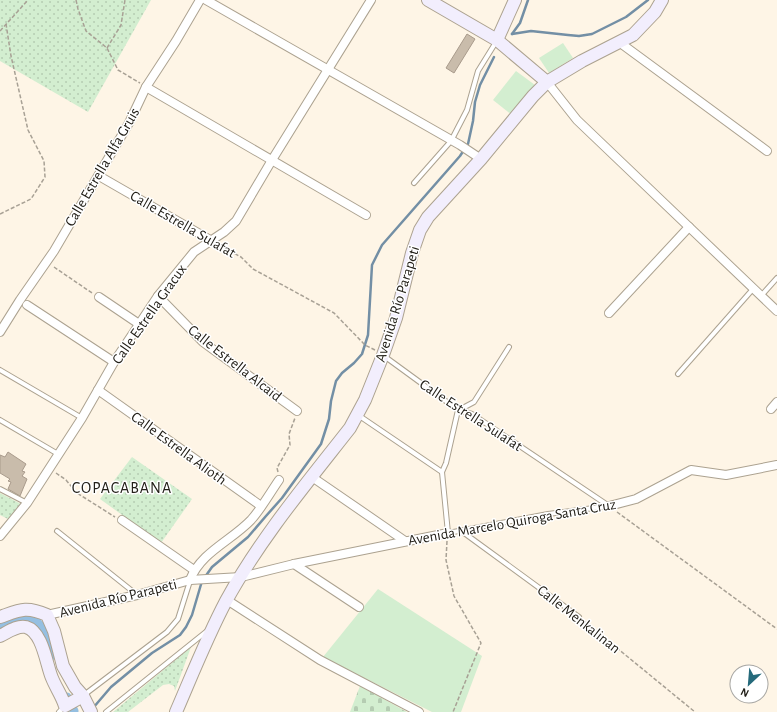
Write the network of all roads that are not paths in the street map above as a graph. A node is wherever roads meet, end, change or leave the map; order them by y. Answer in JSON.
{"nodes":[{"id":1,"x":200,"y":0,"type":"edge"},
{"id":2,"x":206,"y":0,"type":"edge"},
{"id":3,"x":371,"y":0,"type":"edge"},
{"id":4,"x":428,"y":0,"type":"edge"},
{"id":5,"x":515,"y":0,"type":"edge"},
{"id":6,"x":662,"y":0,"type":"edge"},
{"id":7,"x":497,"y":40,"type":"junction"},
{"id":8,"x":619,"y":42,"type":"junction"},
{"id":9,"x":328,"y":70,"type":"junction"},
{"id":10,"x":547,"y":82,"type":"junction"},
{"id":11,"x":146,"y":87,"type":"junction"},
{"id":12,"x":451,"y":141,"type":"junction"},
{"id":13,"x":767,"y":151,"type":"dead end"},
{"id":14,"x":476,"y":156,"type":"junction"},
{"id":15,"x":272,"y":160,"type":"junction"},
{"id":16,"x":99,"y":176,"type":"junction"},
{"id":17,"x":414,"y":183,"type":"dead end"},
{"id":18,"x":366,"y":215,"type":"dead end"},
{"id":19,"x":689,"y":227,"type":"junction"},
{"id":20,"x":212,"y":241,"type":"junction"},
{"id":21,"x":777,"y":278,"type":"edge"},
{"id":22,"x":754,"y":288,"type":"junction"},
{"id":23,"x":158,"y":296,"type":"junction"},
{"id":24,"x":761,"y":296,"type":"junction"},
{"id":25,"x":99,"y":298,"type":"road end"},
{"id":26,"x":27,"y":305,"type":"dead end"},
{"id":27,"x":777,"y":311,"type":"edge"},
{"id":28,"x":609,"y":313,"type":"dead end"},
{"id":29,"x":139,"y":324,"type":"junction"},
{"id":30,"x":0,"y":332,"type":"edge"},
{"id":31,"x":509,"y":347,"type":"dead end"},
{"id":32,"x":383,"y":356,"type":"junction"},
{"id":33,"x":114,"y":362,"type":"junction"},
{"id":34,"x":0,"y":370,"type":"edge"},
{"id":35,"x":678,"y":374,"type":"dead end"},
{"id":36,"x":98,"y":390,"type":"junction"},
{"id":37,"x":458,"y":410,"type":"junction"},
{"id":38,"x":297,"y":411,"type":"road end"},
{"id":39,"x":358,"y":415,"type":"junction"},
{"id":40,"x":82,"y":418,"type":"junction"},
{"id":41,"x":0,"y":420,"type":"edge"},
{"id":42,"x":58,"y":454,"type":"junction"},
{"id":43,"x":777,"y":465,"type":"edge"},
{"id":44,"x":442,"y":472,"type":"junction"},
{"id":45,"x":312,"y":477,"type":"junction"},
{"id":46,"x":279,"y":480,"type":"road end"},
{"id":47,"x":0,"y":489,"type":"edge"},
{"id":48,"x":27,"y":503,"type":"junction"},
{"id":49,"x":261,"y":506,"type":"junction"},
{"id":50,"x":609,"y":506,"type":"junction"},
{"id":51,"x":122,"y":520,"type":"road end"},
{"id":52,"x":460,"y":530,"type":"junction"},
{"id":53,"x":57,"y":531,"type":"dead end"},
{"id":54,"x":448,"y":533,"type":"junction"},
{"id":55,"x":0,"y":536,"type":"edge"},
{"id":56,"x":405,"y":541,"type":"junction"},
{"id":57,"x":294,"y":564,"type":"junction"},
{"id":58,"x":194,"y":570,"type":"junction"},
{"id":59,"x":241,"y":577,"type":"junction"},
{"id":60,"x":190,"y":580,"type":"junction"},
{"id":61,"x":137,"y":595,"type":"junction"},
{"id":62,"x":227,"y":600,"type":"junction"},
{"id":63,"x":359,"y":607,"type":"dead end"},
{"id":64,"x":47,"y":615,"type":"junction"},
{"id":65,"x":0,"y":617,"type":"edge"},
{"id":66,"x":579,"y":617,"type":"road end"},
{"id":67,"x":213,"y":626,"type":"junction"},
{"id":68,"x":0,"y":636,"type":"edge"},
{"id":69,"x":87,"y":704,"type":"edge"},
{"id":70,"x":62,"y":709,"type":"edge"},
{"id":71,"x":106,"y":712,"type":"edge"},
{"id":72,"x":176,"y":712,"type":"edge"},
{"id":73,"x":419,"y":712,"type":"edge"}],
"edges":[{"from":1,"to":11,"type":"street","name":"Calle Estrella Alfa Gruis"},
{"from":2,"to":9,"type":"street"},
{"from":3,"to":9,"type":"street","name":"Calle Estrella Gracux"},
{"from":4,"to":7,"type":"main road"},
{"from":5,"to":7,"type":"main road"},
{"from":6,"to":8,"type":"main road","name":"Avenida Río Parapeti"},
{"from":7,"to":10,"type":"main road"},
{"from":7,"to":12,"type":"lane"},
{"from":8,"to":10,"type":"main road","name":"Avenida Río Parapeti"},
{"from":8,"to":13,"type":"street"},
{"from":9,"to":12,"type":"street"},
{"from":9,"to":15,"type":"street","name":"Calle Estrella Gracux"},
{"from":10,"to":14,"type":"main road","name":"Avenida Río Parapeti"},
{"from":10,"to":19,"type":"street"},
{"from":11,"to":15,"type":"street"},
{"from":11,"to":16,"type":"street","name":"Calle Estrella Alfa Gruis"},
{"from":12,"to":14,"type":"street"},
{"from":12,"to":17,"type":"lane"},
{"from":14,"to":32,"type":"main road","name":"Avenida Río Parapeti"},
{"from":15,"to":18,"type":"street"},
{"from":15,"to":20,"type":"street","name":"Calle Estrella Gracux"},
{"from":16,"to":20,"type":"street","name":"Calle Estrella Sulafat"},
{"from":16,"to":30,"type":"street","name":"Calle Estrella Alfa Gruis"},
{"from":19,"to":22,"type":"street"},
{"from":19,"to":28,"type":"street"},
{"from":20,"to":23,"type":"street","name":"Calle Estrella Gracux"},
{"from":21,"to":24,"type":"lane"},
{"from":22,"to":24,"type":"street"},
{"from":22,"to":35,"type":"lane"},
{"from":23,"to":29,"type":"street","name":"Calle Estrella Gracux"},
{"from":23,"to":38,"type":"street","name":"Calle Estrella Alcaid"},
{"from":24,"to":27,"type":"street"},
{"from":25,"to":29,"type":"street"},
{"from":26,"to":33,"type":"street"},
{"from":29,"to":33,"type":"street","name":"Calle Estrella Gracux"},
{"from":31,"to":37,"type":"lane"},
{"from":32,"to":37,"type":"lane","name":"Calle Estrella Sulafat"},
{"from":32,"to":39,"type":"main road","name":"Avenida Río Parapeti"},
{"from":33,"to":36,"type":"street","name":"Calle Estrella Gracux"},
{"from":34,"to":40,"type":"lane"},
{"from":36,"to":40,"type":"street","name":"Calle Estrella Gracux"},
{"from":36,"to":49,"type":"street","name":"Calle Estrella Alioth"},
{"from":37,"to":44,"type":"lane"},
{"from":37,"to":50,"type":"lane","name":"Calle Estrella Sulafat"},
{"from":39,"to":44,"type":"lane"},
{"from":39,"to":45,"type":"main road","name":"Avenida Río Parapeti"},
{"from":40,"to":42,"type":"street","name":"Calle Estrella Gracux"},
{"from":41,"to":42,"type":"lane"},
{"from":42,"to":48,"type":"street","name":"Calle Estrella Gracux"},
{"from":43,"to":50,"type":"street","name":"Avenida Marcelo Quiroga Santa Cruz"},
{"from":44,"to":54,"type":"lane"},
{"from":45,"to":56,"type":"street"},
{"from":45,"to":59,"type":"main road","name":"Avenida Río Parapeti"},
{"from":46,"to":49,"type":"street","name":"Avenida Río Parapeti"},
{"from":47,"to":48,"type":"lane"},
{"from":48,"to":55,"type":"street","name":"Calle Estrella Gracux"},
{"from":49,"to":58,"type":"street","name":"Avenida Río Parapeti"},
{"from":50,"to":52,"type":"lane","name":"Avenida Marcelo Quiroga Santa Cruz"},
{"from":51,"to":58,"type":"street"},
{"from":52,"to":54,"type":"lane","name":"Avenida Marcelo Quiroga Santa Cruz"},
{"from":52,"to":66,"type":"lane","name":"Calle Menkalinan"},
{"from":53,"to":61,"type":"lane"},
{"from":54,"to":56,"type":"street","name":"Avenida Marcelo Quiroga Santa Cruz"},
{"from":56,"to":57,"type":"street","name":"Avenida Marcelo Quiroga Santa Cruz"},
{"from":57,"to":59,"type":"street","name":"Avenida Marcelo Quiroga Santa Cruz"},
{"from":57,"to":63,"type":"street"},
{"from":58,"to":60,"type":"street","name":"Avenida Río Parapeti"},
{"from":59,"to":60,"type":"street","name":"Avenida Río Parapeti"},
{"from":59,"to":62,"type":"main road"},
{"from":60,"to":61,"type":"street","name":"Avenida Río Parapeti"},
{"from":60,"to":69,"type":"lane"},
{"from":61,"to":64,"type":"street","name":"Avenida Río Parapeti"},
{"from":62,"to":67,"type":"main road"},
{"from":62,"to":73,"type":"street"},
{"from":64,"to":65,"type":"main road","name":"Avenida Río Parapeti"},
{"from":64,"to":69,"type":"main road"},
{"from":67,"to":71,"type":"lane"},
{"from":67,"to":72,"type":"main road"},
{"from":68,"to":70,"type":"main road"},
{"from":69,"to":70,"type":"main road"}]}
